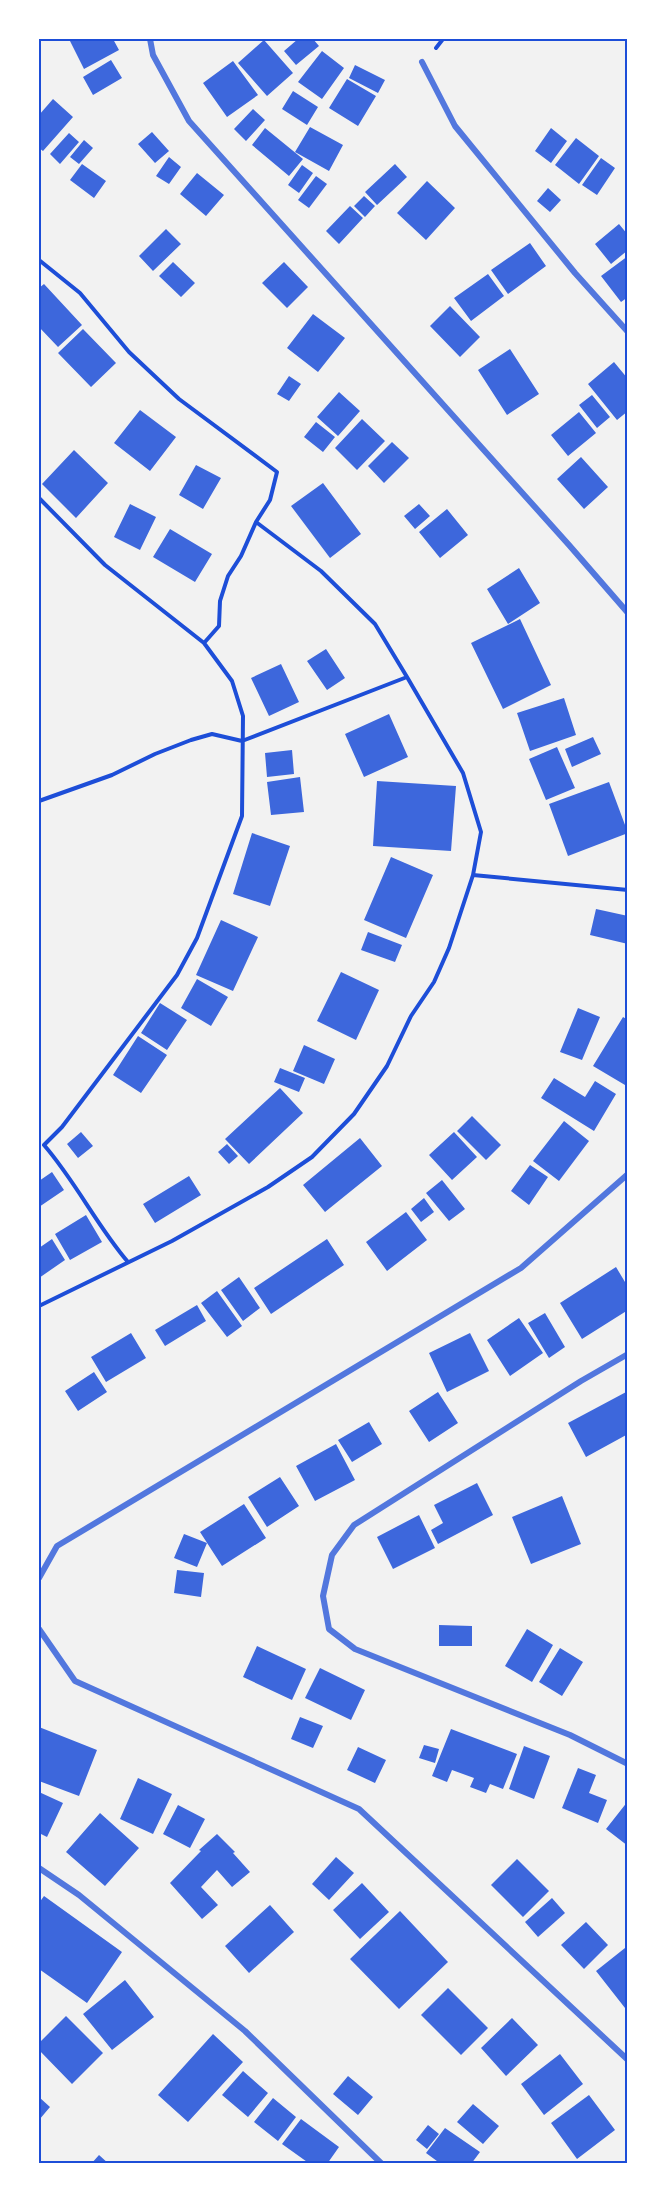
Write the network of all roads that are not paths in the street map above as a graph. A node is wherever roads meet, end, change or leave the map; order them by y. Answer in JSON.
{"nodes":[{"id":1,"x":150,"y":39,"type":"edge"},
{"id":2,"x":422,"y":62,"type":"dead end"},
{"id":3,"x":628,"y":332,"type":"edge"},
{"id":4,"x":628,"y":613,"type":"edge"},
{"id":5,"x":628,"y":1174,"type":"edge"},
{"id":6,"x":628,"y":1354,"type":"edge"},
{"id":7,"x":39,"y":1578,"type":"edge"},
{"id":8,"x":39,"y":1629,"type":"edge"},
{"id":9,"x":628,"y":1764,"type":"edge"},
{"id":10,"x":39,"y":1868,"type":"edge"},
{"id":11,"x":628,"y":2060,"type":"edge"},
{"id":12,"x":382,"y":2164,"type":"edge"}],
"edges":[{"from":1,"to":4,"type":"street"},
{"from":2,"to":3,"type":"street"},
{"from":5,"to":7,"type":"street"},
{"from":6,"to":9,"type":"street"},
{"from":8,"to":11,"type":"street"},
{"from":10,"to":12,"type":"street"}]}
